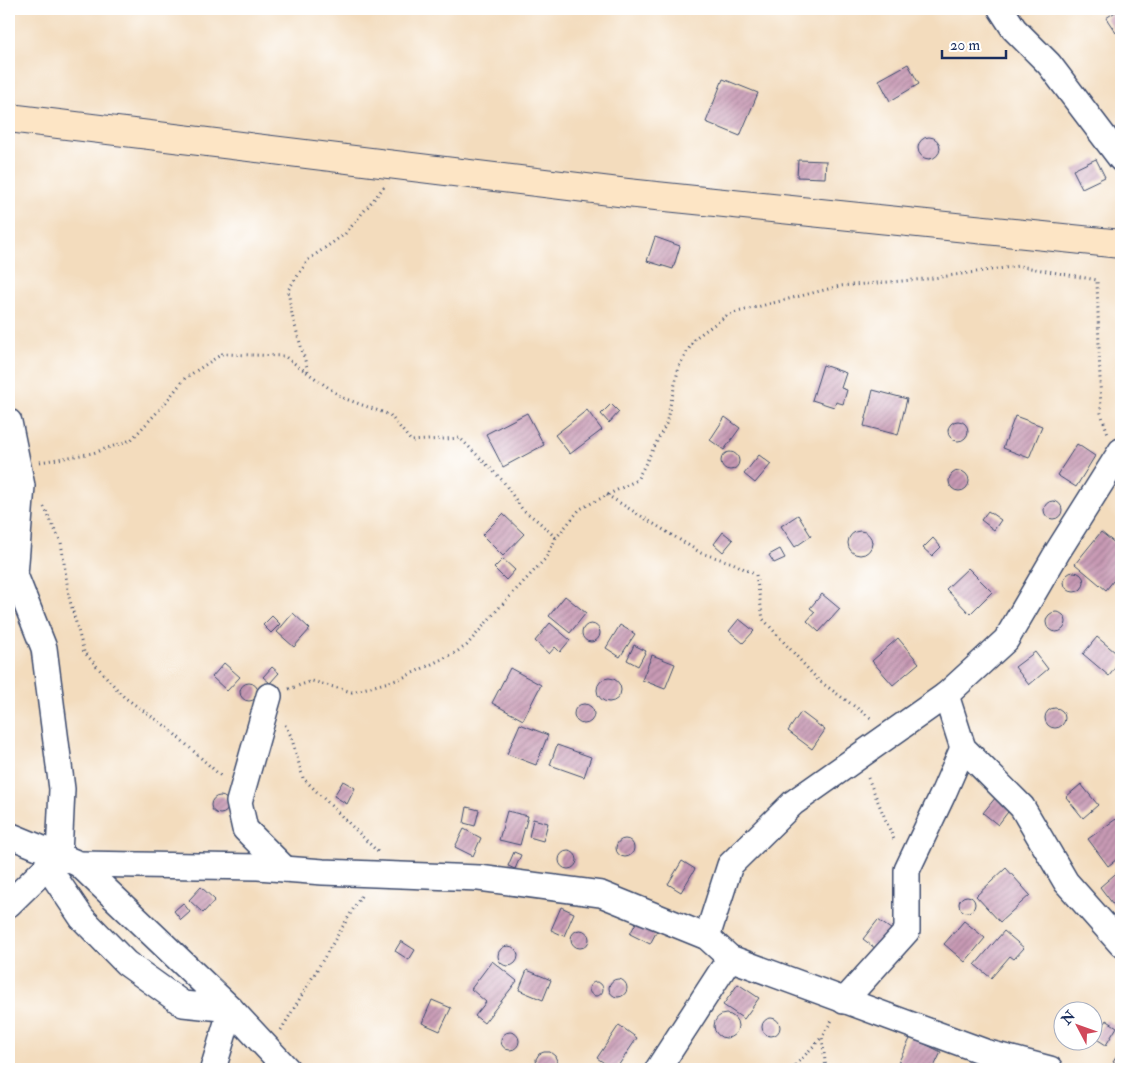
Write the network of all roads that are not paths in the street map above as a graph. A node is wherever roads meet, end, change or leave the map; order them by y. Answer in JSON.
{"nodes":[{"id":1,"x":1001,"y":9,"type":"edge"},
{"id":2,"x":9,"y":118,"type":"edge"},
{"id":3,"x":1121,"y":159,"type":"edge"},
{"id":4,"x":1121,"y":244,"type":"edge"},
{"id":5,"x":9,"y":422,"type":"edge"},
{"id":6,"x":1119,"y":455,"type":"edge"},
{"id":7,"x":946,"y":695,"type":"junction"},
{"id":8,"x":269,"y":696,"type":"road end"},
{"id":9,"x":962,"y":748,"type":"junction"},
{"id":10,"x":9,"y":835,"type":"edge"},
{"id":11,"x":62,"y":861,"type":"junction"},
{"id":12,"x":285,"y":868,"type":"junction"},
{"id":13,"x":9,"y":904,"type":"edge"},
{"id":14,"x":707,"y":937,"type":"junction"},
{"id":15,"x":1121,"y":944,"type":"edge"},
{"id":16,"x":730,"y":958,"type":"junction"},
{"id":17,"x":844,"y":1001,"type":"junction"},
{"id":18,"x":231,"y":1009,"type":"junction"},
{"id":19,"x":213,"y":1069,"type":"edge"},
{"id":20,"x":287,"y":1069,"type":"edge"},
{"id":21,"x":658,"y":1069,"type":"edge"},
{"id":22,"x":1050,"y":1069,"type":"edge"}],
"edges":[{"from":1,"to":3,"type":"street"},
{"from":2,"to":4,"type":"main road"},
{"from":5,"to":11,"type":"street"},
{"from":6,"to":7,"type":"street"},
{"from":7,"to":9,"type":"street"},
{"from":7,"to":14,"type":"street"},
{"from":8,"to":12,"type":"street"},
{"from":9,"to":15,"type":"street"},
{"from":9,"to":17,"type":"street"},
{"from":10,"to":11,"type":"street"},
{"from":11,"to":12,"type":"street"},
{"from":11,"to":13,"type":"street"},
{"from":11,"to":18,"type":"street"},
{"from":11,"to":18,"type":"street"},
{"from":12,"to":14,"type":"street"},
{"from":14,"to":16,"type":"street"},
{"from":16,"to":17,"type":"street"},
{"from":16,"to":21,"type":"street"},
{"from":17,"to":22,"type":"street"},
{"from":18,"to":19,"type":"street"},
{"from":18,"to":20,"type":"street"}]}
